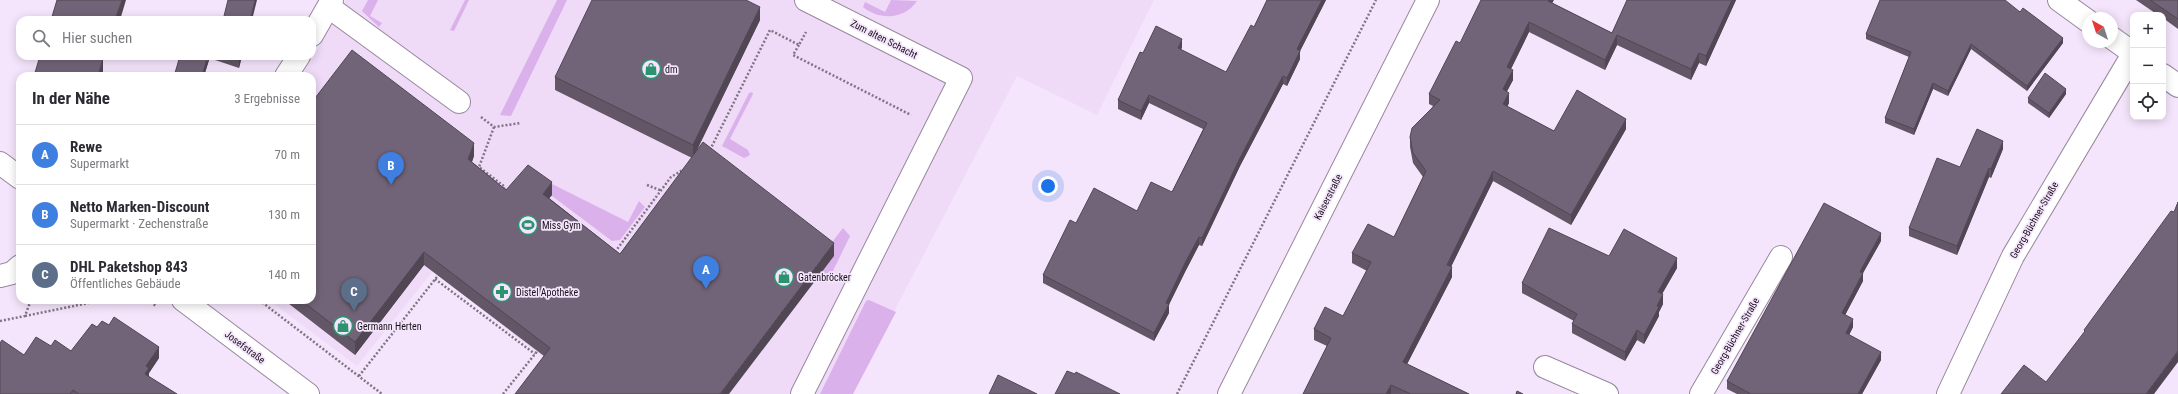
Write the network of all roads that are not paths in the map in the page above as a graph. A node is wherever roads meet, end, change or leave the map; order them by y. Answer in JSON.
{"nodes":[{"id":1,"x":1428,"y":0,"type":"edge"},
{"id":2,"x":2059,"y":0,"type":"edge"},
{"id":3,"x":330,"y":3,"type":"edge"},
{"id":4,"x":813,"y":3,"type":"edge"},
{"id":5,"x":2082,"y":17,"type":"edge"},
{"id":6,"x":316,"y":28,"type":"edge"},
{"id":7,"x":2118,"y":42,"type":"edge"},
{"id":8,"x":2130,"y":51,"type":"edge"},
{"id":9,"x":2130,"y":58,"type":"edge"},
{"id":10,"x":296,"y":60,"type":"edge"},
{"id":11,"x":289,"y":72,"type":"edge"},
{"id":12,"x":2166,"y":77,"type":"edge"},
{"id":13,"x":2178,"y":86,"type":"edge"},
{"id":14,"x":459,"y":102,"type":"road end"},
{"id":15,"x":0,"y":163,"type":"edge"},
{"id":16,"x":16,"y":175,"type":"edge"},
{"id":17,"x":1781,"y":257,"type":"dead end"},
{"id":18,"x":16,"y":270,"type":"edge"},
{"id":19,"x":0,"y":276,"type":"edge"},
{"id":20,"x":188,"y":304,"type":"edge"},
{"id":21,"x":1545,"y":367,"type":"dead end"},
{"id":22,"x":308,"y":394,"type":"edge"},
{"id":23,"x":802,"y":394,"type":"edge"},
{"id":24,"x":1228,"y":394,"type":"edge"},
{"id":25,"x":1607,"y":394,"type":"edge"},
{"id":26,"x":1701,"y":394,"type":"edge"},
{"id":27,"x":1948,"y":394,"type":"edge"}],
"edges":[{"from":1,"to":24,"type":"street","name":"Kaiserstraße"},
{"from":2,"to":5,"type":"street"},
{"from":3,"to":6,"type":"street"},
{"from":3,"to":14,"type":"street"},
{"from":4,"to":23,"type":"street","name":"Zum alten Schacht"},
{"from":7,"to":8,"type":"street"},
{"from":9,"to":27,"type":"street","name":"Georg-Büchner-Straße"},
{"from":10,"to":11,"type":"street"},
{"from":12,"to":13,"type":"street"},
{"from":15,"to":16,"type":"street"},
{"from":17,"to":26,"type":"street","name":"Georg-Büchner-Straße"},
{"from":18,"to":19,"type":"street"},
{"from":20,"to":22,"type":"street","name":"Josefstraße"},
{"from":21,"to":25,"type":"street"}]}
